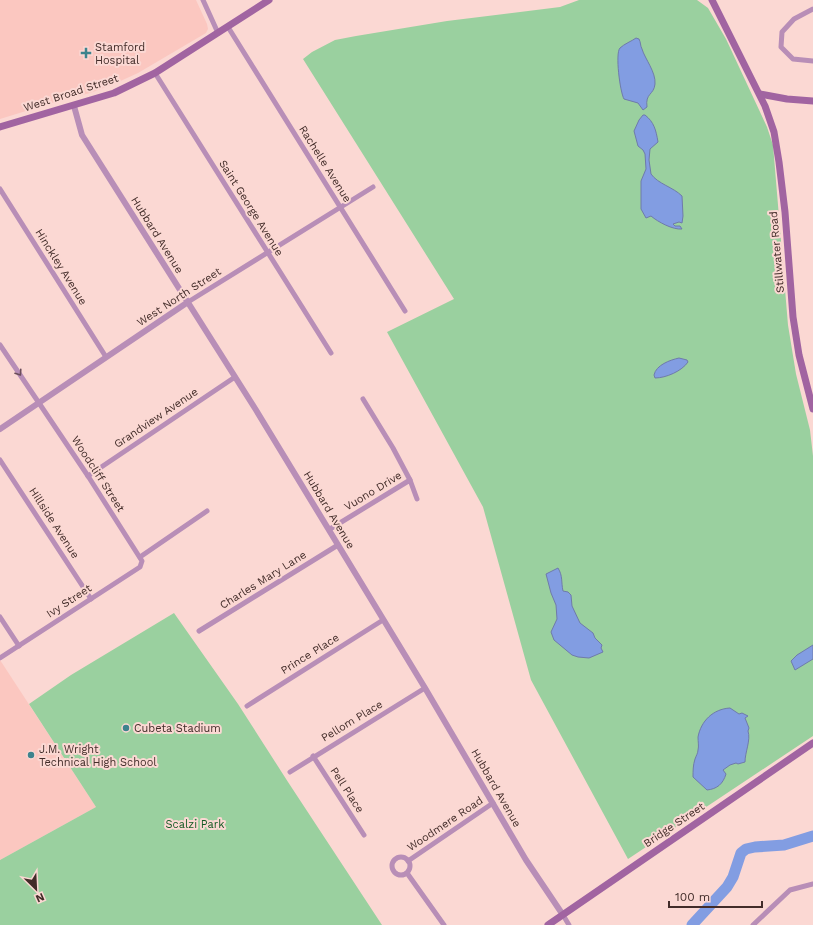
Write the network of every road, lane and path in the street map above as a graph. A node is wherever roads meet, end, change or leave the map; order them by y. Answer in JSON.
{"nodes":[{"id":1,"x":203,"y":0,"type":"edge"},
{"id":2,"x":269,"y":0,"type":"edge"},
{"id":3,"x":712,"y":0,"type":"edge"},
{"id":4,"x":813,"y":9,"type":"edge"},
{"id":5,"x":228,"y":27,"type":"junction"},
{"id":6,"x":218,"y":33,"type":"junction"},
{"id":7,"x":813,"y":61,"type":"edge"},
{"id":8,"x":155,"y":73,"type":"junction"},
{"id":9,"x":760,"y":94,"type":"junction"},
{"id":10,"x":813,"y":101,"type":"edge"},
{"id":11,"x":74,"y":106,"type":"junction"},
{"id":12,"x":0,"y":127,"type":"edge"},
{"id":13,"x":373,"y":187,"type":"dead end"},
{"id":14,"x":0,"y":188,"type":"edge"},
{"id":15,"x":340,"y":208,"type":"junction"},
{"id":16,"x":268,"y":253,"type":"junction"},
{"id":17,"x":188,"y":302,"type":"junction"},
{"id":18,"x":405,"y":311,"type":"dead end"},
{"id":19,"x":0,"y":345,"type":"edge"},
{"id":20,"x":331,"y":353,"type":"dead end"},
{"id":21,"x":106,"y":357,"type":"junction"},
{"id":22,"x":235,"y":377,"type":"junction"},
{"id":23,"x":363,"y":399,"type":"dead end"},
{"id":24,"x":38,"y":402,"type":"junction"},
{"id":25,"x":813,"y":409,"type":"edge"},
{"id":26,"x":0,"y":429,"type":"edge"},
{"id":27,"x":0,"y":460,"type":"edge"},
{"id":28,"x":88,"y":476,"type":"junction"},
{"id":29,"x":410,"y":480,"type":"junction"},
{"id":30,"x":417,"y":498,"type":"dead end"},
{"id":31,"x":207,"y":511,"type":"dead end"},
{"id":32,"x":330,"y":530,"type":"junction"},
{"id":33,"x":338,"y":545,"type":"junction"},
{"id":34,"x":140,"y":557,"type":"junction"},
{"id":35,"x":91,"y":599,"type":"junction"},
{"id":36,"x":0,"y":617,"type":"edge"},
{"id":37,"x":383,"y":620,"type":"junction"},
{"id":38,"x":199,"y":631,"type":"dead end"},
{"id":39,"x":19,"y":646,"type":"junction"},
{"id":40,"x":0,"y":658,"type":"edge"},
{"id":41,"x":425,"y":688,"type":"junction"},
{"id":42,"x":247,"y":706,"type":"dead end"},
{"id":43,"x":813,"y":744,"type":"edge"},
{"id":44,"x":313,"y":756,"type":"junction"},
{"id":45,"x":290,"y":772,"type":"dead end"},
{"id":46,"x":493,"y":804,"type":"junction"},
{"id":47,"x":364,"y":835,"type":"dead end"},
{"id":48,"x":408,"y":861,"type":"junction"},
{"id":49,"x":407,"y":873,"type":"junction"},
{"id":50,"x":813,"y":884,"type":"edge"},
{"id":51,"x":563,"y":915,"type":"junction"},
{"id":52,"x":444,"y":925,"type":"edge"},
{"id":53,"x":548,"y":925,"type":"edge"},
{"id":54,"x":569,"y":925,"type":"edge"},
{"id":55,"x":753,"y":925,"type":"edge"}],
"edges":[{"from":1,"to":6,"type":"street"},
{"from":2,"to":5,"type":"main road","name":"West Broad Street"},
{"from":3,"to":9,"type":"main road","name":"Stillwater Road"},
{"from":4,"to":7,"type":"street"},
{"from":5,"to":6,"type":"main road","name":"West Broad Street"},
{"from":5,"to":15,"type":"street","name":"Rachelle Avenue"},
{"from":6,"to":8,"type":"main road","name":"West Broad Street"},
{"from":8,"to":11,"type":"main road","name":"West Broad Street"},
{"from":8,"to":16,"type":"street","name":"Saint George Avenue"},
{"from":9,"to":10,"type":"main road"},
{"from":9,"to":25,"type":"main road","name":"Stillwater Road"},
{"from":11,"to":12,"type":"main road","name":"West Broad Street"},
{"from":11,"to":17,"type":"street","name":"Hubbard Avenue"},
{"from":13,"to":15,"type":"street","name":"West North Street"},
{"from":14,"to":21,"type":"street","name":"Hinckley Avenue"},
{"from":15,"to":16,"type":"street","name":"West North Street"},
{"from":15,"to":18,"type":"street","name":"Rachelle Avenue"},
{"from":16,"to":17,"type":"street","name":"West North Street"},
{"from":16,"to":20,"type":"street","name":"Saint George Avenue"},
{"from":17,"to":21,"type":"street","name":"West North Street"},
{"from":17,"to":22,"type":"street","name":"Hubbard Avenue"},
{"from":19,"to":24,"type":"street","name":"Woodcliff Street","one_way":true},
{"from":21,"to":24,"type":"street","name":"West North Street"},
{"from":22,"to":28,"type":"street","name":"Grandview Avenue"},
{"from":22,"to":32,"type":"street","name":"Hubbard Avenue"},
{"from":23,"to":29,"type":"street"},
{"from":24,"to":26,"type":"street","name":"West North Street"},
{"from":24,"to":28,"type":"street","name":"Woodcliff Street"},
{"from":27,"to":35,"type":"street","name":"Hillside Avenue"},
{"from":28,"to":34,"type":"street","name":"Woodcliff Street"},
{"from":29,"to":30,"type":"street","name":"Vuono Drive"},
{"from":29,"to":32,"type":"street","name":"Vuono Drive"},
{"from":31,"to":34,"type":"street"},
{"from":32,"to":33,"type":"street","name":"Hubbard Avenue"},
{"from":33,"to":37,"type":"street","name":"Hubbard Avenue"},
{"from":33,"to":38,"type":"street","name":"Charles Mary Lane"},
{"from":34,"to":35,"type":"street","name":"Ivy Street"},
{"from":35,"to":39,"type":"street","name":"Ivy Street"},
{"from":36,"to":39,"type":"street"},
{"from":37,"to":41,"type":"street","name":"Hubbard Avenue"},
{"from":37,"to":42,"type":"street","name":"Prince Place"},
{"from":39,"to":40,"type":"street","name":"Ivy Street"},
{"from":41,"to":44,"type":"street","name":"Pellom Place"},
{"from":41,"to":46,"type":"street","name":"Hubbard Avenue"},
{"from":43,"to":51,"type":"main road","name":"Bridge Street"},
{"from":44,"to":45,"type":"street","name":"Pellom Place"},
{"from":44,"to":47,"type":"street","name":"Pell Place"},
{"from":46,"to":48,"type":"street","name":"Woodmere Road"},
{"from":46,"to":51,"type":"street","name":"Hubbard Avenue"},
{"from":48,"to":49,"type":"street","name":"Woodmere Road"},
{"from":48,"to":49,"type":"street","name":"Woodmere Road"},
{"from":49,"to":52,"type":"street","name":"Woodmere Road"},
{"from":50,"to":55,"type":"street"},
{"from":51,"to":53,"type":"main road","name":"Bridge Street"},
{"from":51,"to":54,"type":"street","name":"Hubbard Avenue"}]}
